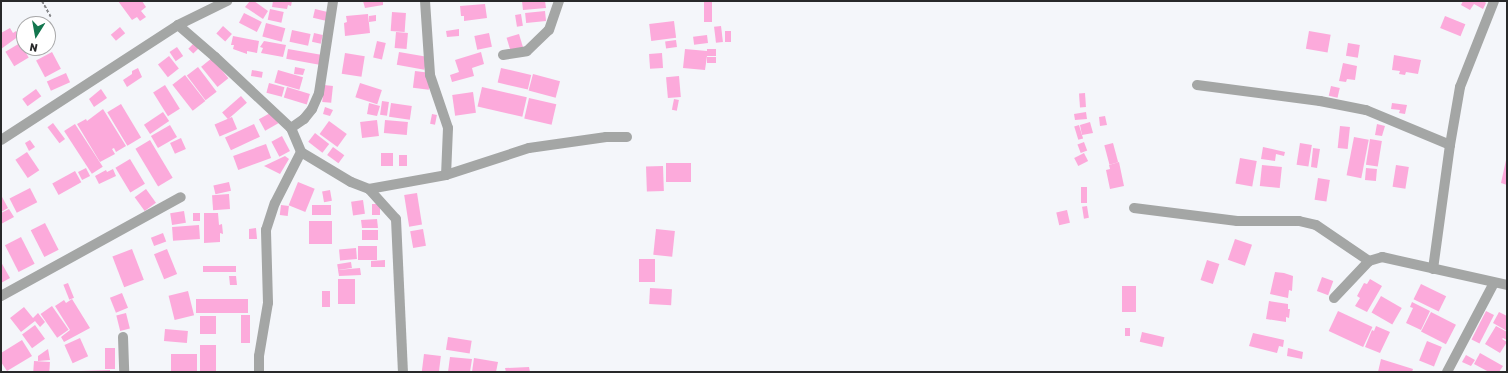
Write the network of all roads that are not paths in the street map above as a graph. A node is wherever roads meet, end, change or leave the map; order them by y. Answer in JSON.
{"nodes":[{"id":1,"x":227,"y":1,"type":"edge"},
{"id":2,"x":333,"y":1,"type":"edge"},
{"id":3,"x":425,"y":1,"type":"edge"},
{"id":4,"x":559,"y":1,"type":"edge"},
{"id":5,"x":1494,"y":1,"type":"edge"},
{"id":6,"x":178,"y":25,"type":"junction"},
{"id":7,"x":504,"y":55,"type":"dead end"},
{"id":8,"x":1197,"y":85,"type":"dead end"},
{"id":9,"x":291,"y":128,"type":"junction"},
{"id":10,"x":627,"y":137,"type":"dead end"},
{"id":11,"x":1,"y":140,"type":"edge"},
{"id":12,"x":1450,"y":145,"type":"junction"},
{"id":13,"x":301,"y":152,"type":"junction"},
{"id":14,"x":446,"y":175,"type":"junction"},
{"id":15,"x":369,"y":188,"type":"junction"},
{"id":16,"x":181,"y":197,"type":"dead end"},
{"id":17,"x":1134,"y":208,"type":"dead end"},
{"id":18,"x":1369,"y":260,"type":"junction"},
{"id":19,"x":1433,"y":268,"type":"junction"},
{"id":20,"x":1494,"y":283,"type":"junction"},
{"id":21,"x":1507,"y":285,"type":"edge"},
{"id":22,"x":1,"y":296,"type":"edge"},
{"id":23,"x":1334,"y":298,"type":"dead end"},
{"id":24,"x":124,"y":337,"type":"dead end"},
{"id":25,"x":124,"y":372,"type":"edge"},
{"id":26,"x":258,"y":372,"type":"edge"},
{"id":27,"x":403,"y":372,"type":"edge"},
{"id":28,"x":1447,"y":372,"type":"edge"}],
"edges":[{"from":1,"to":6,"type":"street"},
{"from":2,"to":9,"type":"street"},
{"from":3,"to":14,"type":"street"},
{"from":4,"to":7,"type":"street"},
{"from":5,"to":12,"type":"street"},
{"from":6,"to":9,"type":"street"},
{"from":6,"to":11,"type":"street"},
{"from":8,"to":12,"type":"street"},
{"from":9,"to":13,"type":"street"},
{"from":10,"to":14,"type":"street"},
{"from":12,"to":19,"type":"street"},
{"from":13,"to":15,"type":"street"},
{"from":13,"to":26,"type":"street"},
{"from":14,"to":15,"type":"street"},
{"from":15,"to":27,"type":"street"},
{"from":16,"to":22,"type":"street"},
{"from":17,"to":18,"type":"street"},
{"from":18,"to":19,"type":"street"},
{"from":18,"to":23,"type":"street"},
{"from":19,"to":20,"type":"street"},
{"from":20,"to":21,"type":"street"},
{"from":20,"to":28,"type":"street"},
{"from":24,"to":25,"type":"street"}]}
